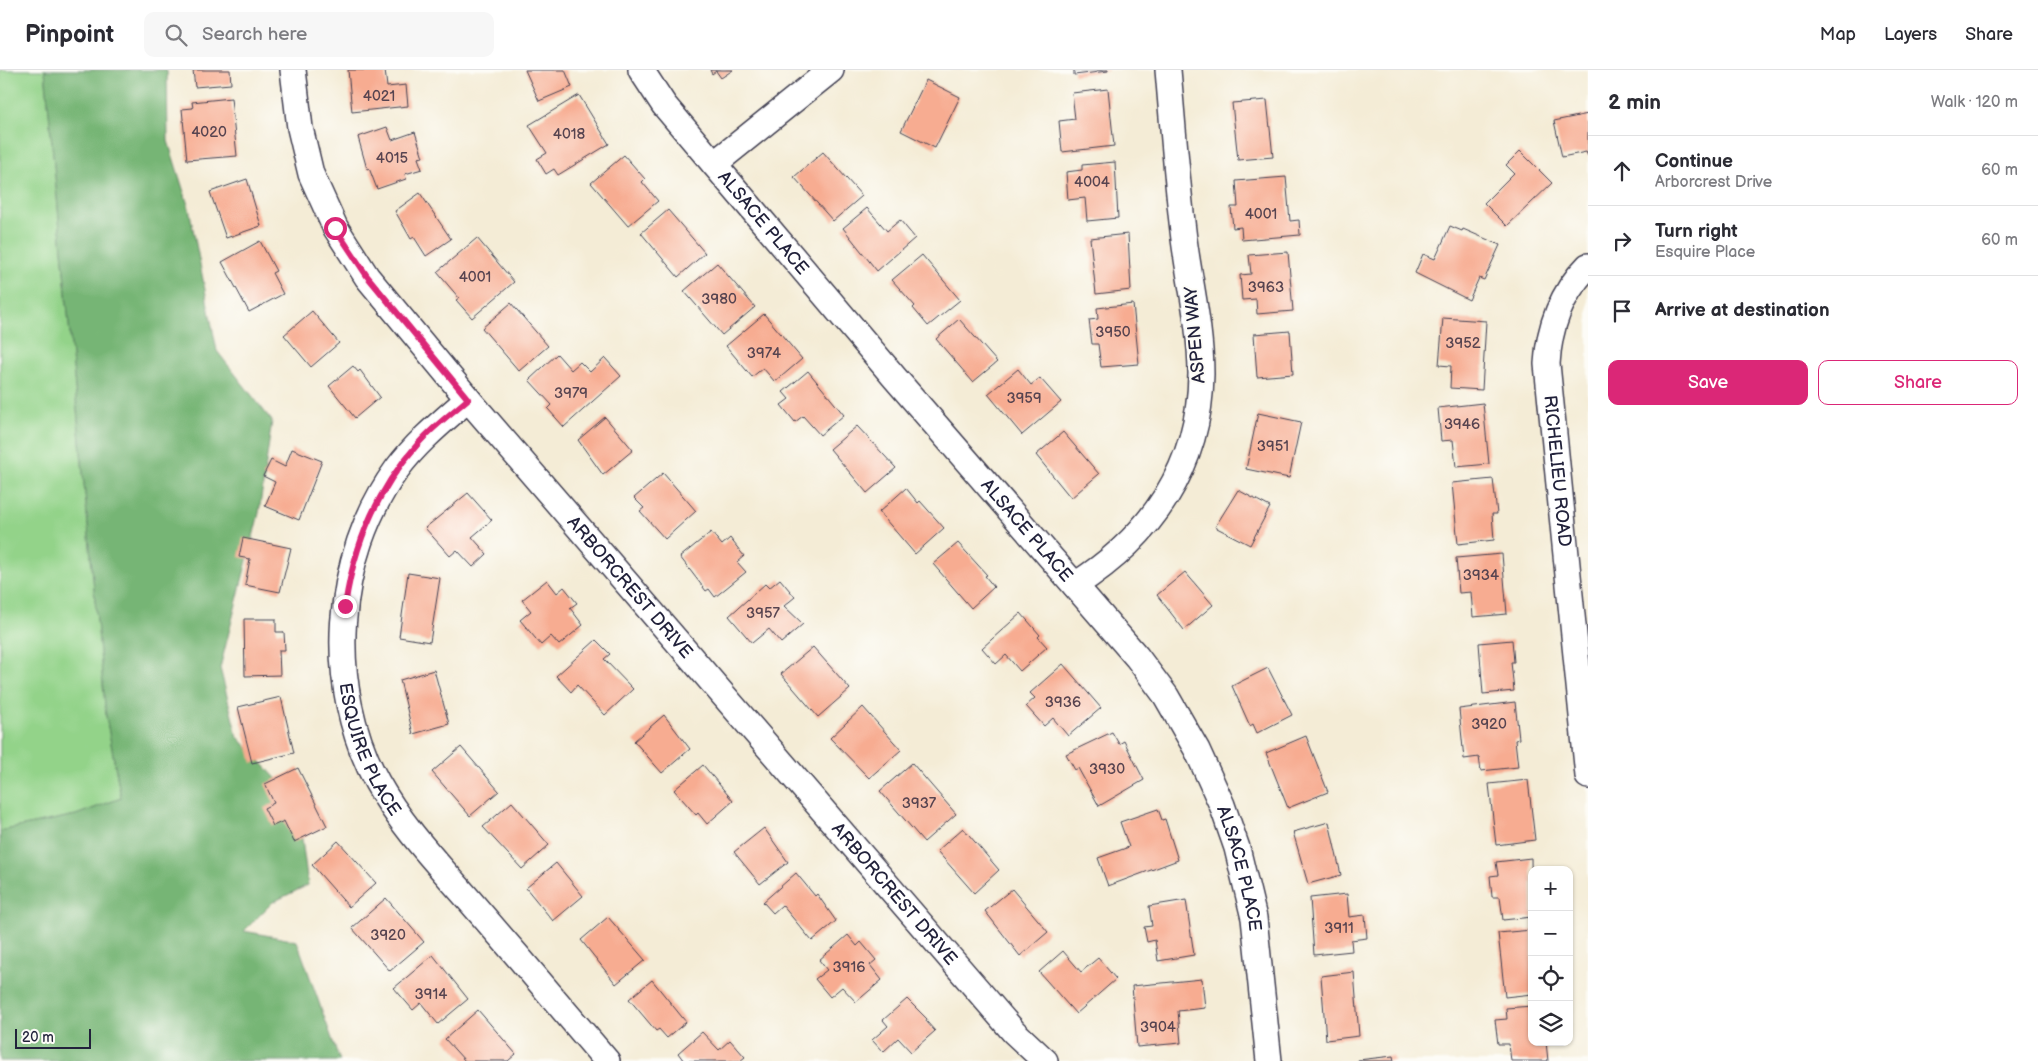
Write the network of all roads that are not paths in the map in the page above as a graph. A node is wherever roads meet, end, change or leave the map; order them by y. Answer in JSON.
{"nodes":[{"id":1,"x":292,"y":70,"type":"edge"},
{"id":2,"x":641,"y":70,"type":"edge"},
{"id":3,"x":831,"y":70,"type":"edge"},
{"id":4,"x":1168,"y":70,"type":"edge"},
{"id":5,"x":714,"y":164,"type":"junction"},
{"id":6,"x":1588,"y":266,"type":"edge"},
{"id":7,"x":468,"y":399,"type":"junction"},
{"id":8,"x":1075,"y":585,"type":"junction"},
{"id":9,"x":1588,"y":776,"type":"edge"},
{"id":10,"x":608,"y":1061,"type":"edge"},
{"id":11,"x":1045,"y":1061,"type":"edge"},
{"id":12,"x":1269,"y":1061,"type":"edge"}],
"edges":[{"from":1,"to":7,"type":"street","name":"ARBORCREST DRIVE"},
{"from":2,"to":5,"type":"street","name":"ALSACE PLACE"},
{"from":3,"to":5,"type":"street"},
{"from":4,"to":8,"type":"street","name":"ASPEN WAY"},
{"from":5,"to":8,"type":"street","name":"ALSACE PLACE"},
{"from":6,"to":9,"type":"street","name":"RICHELIEU ROAD"},
{"from":7,"to":10,"type":"street","name":"ESQUIRE PLACE"},
{"from":7,"to":11,"type":"street","name":"ARBORCREST DRIVE"},
{"from":8,"to":12,"type":"street","name":"ALSACE PLACE"}]}
